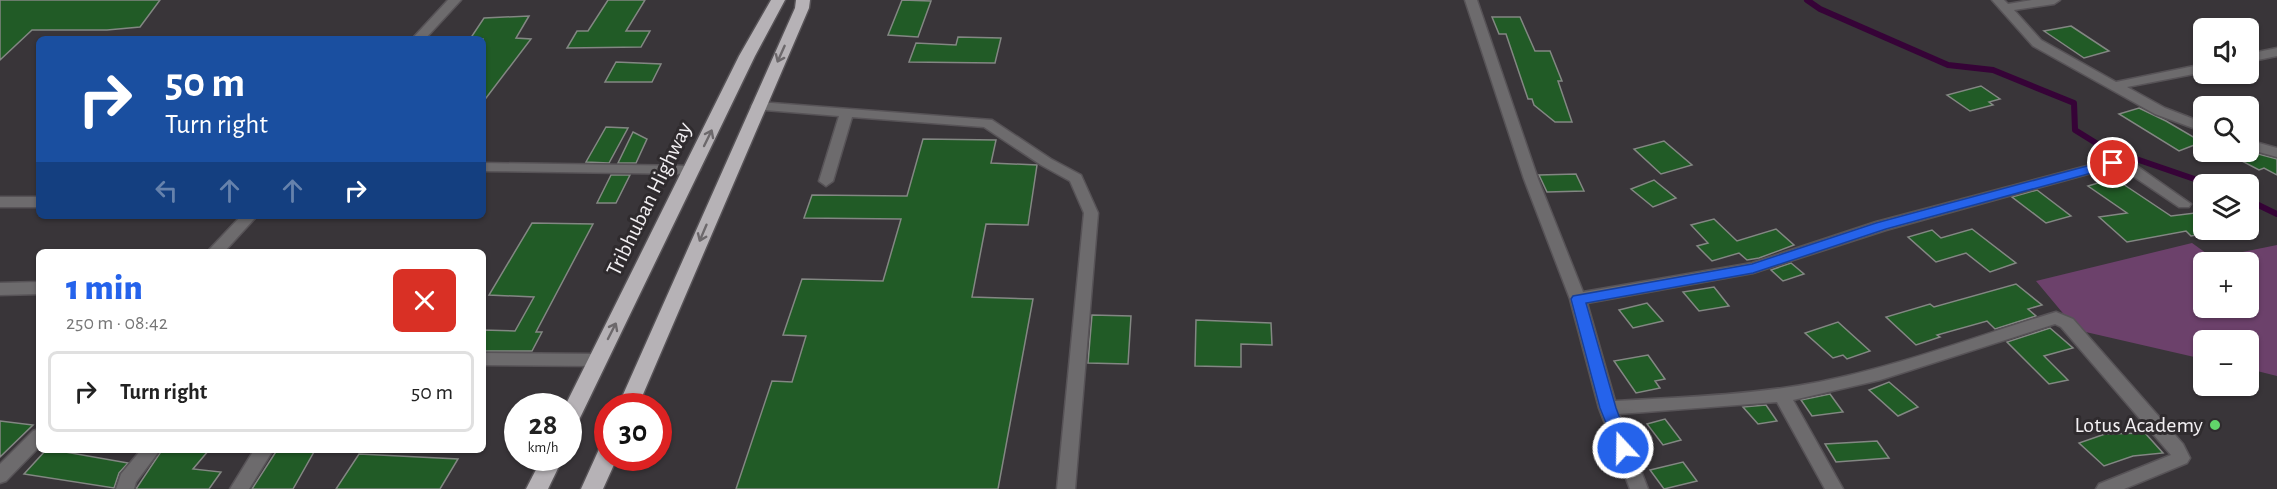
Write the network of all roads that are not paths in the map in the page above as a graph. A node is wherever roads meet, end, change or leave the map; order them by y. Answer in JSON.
{"nodes":[{"id":1,"x":455,"y":0,"type":"edge"},
{"id":2,"x":778,"y":0,"type":"edge"},
{"id":3,"x":803,"y":0,"type":"edge"},
{"id":4,"x":1471,"y":0,"type":"edge"},
{"id":5,"x":2054,"y":0,"type":"edge"},
{"id":6,"x":2001,"y":4,"type":"edge"},
{"id":7,"x":421,"y":36,"type":"edge"},
{"id":8,"x":2277,"y":52,"type":"edge"},
{"id":9,"x":2259,"y":56,"type":"edge"},
{"id":10,"x":2193,"y":70,"type":"edge"},
{"id":11,"x":2114,"y":87,"type":"junction"},
{"id":12,"x":758,"y":106,"type":"junction"},
{"id":13,"x":848,"y":112,"type":"junction"},
{"id":14,"x":2193,"y":124,"type":"edge"},
{"id":15,"x":2259,"y":147,"type":"edge"},
{"id":16,"x":2277,"y":153,"type":"edge"},
{"id":17,"x":486,"y":166,"type":"edge"},
{"id":18,"x":693,"y":170,"type":"junction"},
{"id":19,"x":826,"y":181,"type":"dead end"},
{"id":20,"x":0,"y":202,"type":"edge"},
{"id":21,"x":36,"y":202,"type":"edge"},
{"id":22,"x":2184,"y":204,"type":"dead end"},
{"id":23,"x":247,"y":219,"type":"edge"},
{"id":24,"x":218,"y":249,"type":"edge"},
{"id":25,"x":36,"y":288,"type":"edge"},
{"id":26,"x":0,"y":289,"type":"edge"},
{"id":27,"x":1578,"y":299,"type":"junction"},
{"id":28,"x":486,"y":359,"type":"edge"},
{"id":29,"x":597,"y":360,"type":"junction"},
{"id":30,"x":582,"y":393,"type":"edge"},
{"id":31,"x":634,"y":393,"type":"edge"},
{"id":32,"x":1781,"y":393,"type":"junction"},
{"id":33,"x":1608,"y":408,"type":"junction"},
{"id":34,"x":36,"y":439,"type":"edge"},
{"id":35,"x":149,"y":453,"type":"edge"},
{"id":36,"x":262,"y":453,"type":"edge"},
{"id":37,"x":546,"y":471,"type":"edge"},
{"id":38,"x":600,"y":471,"type":"edge"},
{"id":39,"x":2,"y":473,"type":"edge"},
{"id":40,"x":125,"y":489,"type":"edge"},
{"id":41,"x":239,"y":489,"type":"edge"},
{"id":42,"x":537,"y":489,"type":"edge"},
{"id":43,"x":592,"y":489,"type":"edge"},
{"id":44,"x":1066,"y":489,"type":"edge"},
{"id":45,"x":1638,"y":489,"type":"edge"},
{"id":46,"x":1834,"y":489,"type":"edge"},
{"id":47,"x":2105,"y":489,"type":"edge"}],
"edges":[{"from":1,"to":7,"type":"street"},
{"from":18,"to":2,"type":"highway","name":"Tribhuban Highway","one_way":true},
{"from":3,"to":12,"type":"highway","one_way":true},
{"from":4,"to":27,"type":"street"},
{"from":5,"to":6,"type":"street"},
{"from":6,"to":11,"type":"street"},
{"from":8,"to":9,"type":"street"},
{"from":10,"to":11,"type":"street"},
{"from":11,"to":14,"type":"street"},
{"from":12,"to":13,"type":"street"},
{"from":12,"to":31,"type":"highway","one_way":true},
{"from":13,"to":19,"type":"street"},
{"from":13,"to":44,"type":"street"},
{"from":15,"to":16,"type":"street"},
{"from":17,"to":18,"type":"street"},
{"from":29,"to":18,"type":"highway","name":"Tribhuban Highway","one_way":true},
{"from":20,"to":21,"type":"street"},
{"from":22,"to":27,"type":"street"},
{"from":23,"to":24,"type":"street"},
{"from":25,"to":26,"type":"street"},
{"from":27,"to":33,"type":"street"},
{"from":28,"to":29,"type":"street"},
{"from":29,"to":30,"type":"highway","name":"Tribhuban Highway"},
{"from":32,"to":33,"type":"street"},
{"from":32,"to":46,"type":"street"},
{"from":32,"to":47,"type":"street"},
{"from":33,"to":45,"type":"street"},
{"from":34,"to":39,"type":"street"},
{"from":35,"to":40,"type":"street"},
{"from":36,"to":41,"type":"street"},
{"from":37,"to":42,"type":"highway"},
{"from":38,"to":43,"type":"highway"}]}
